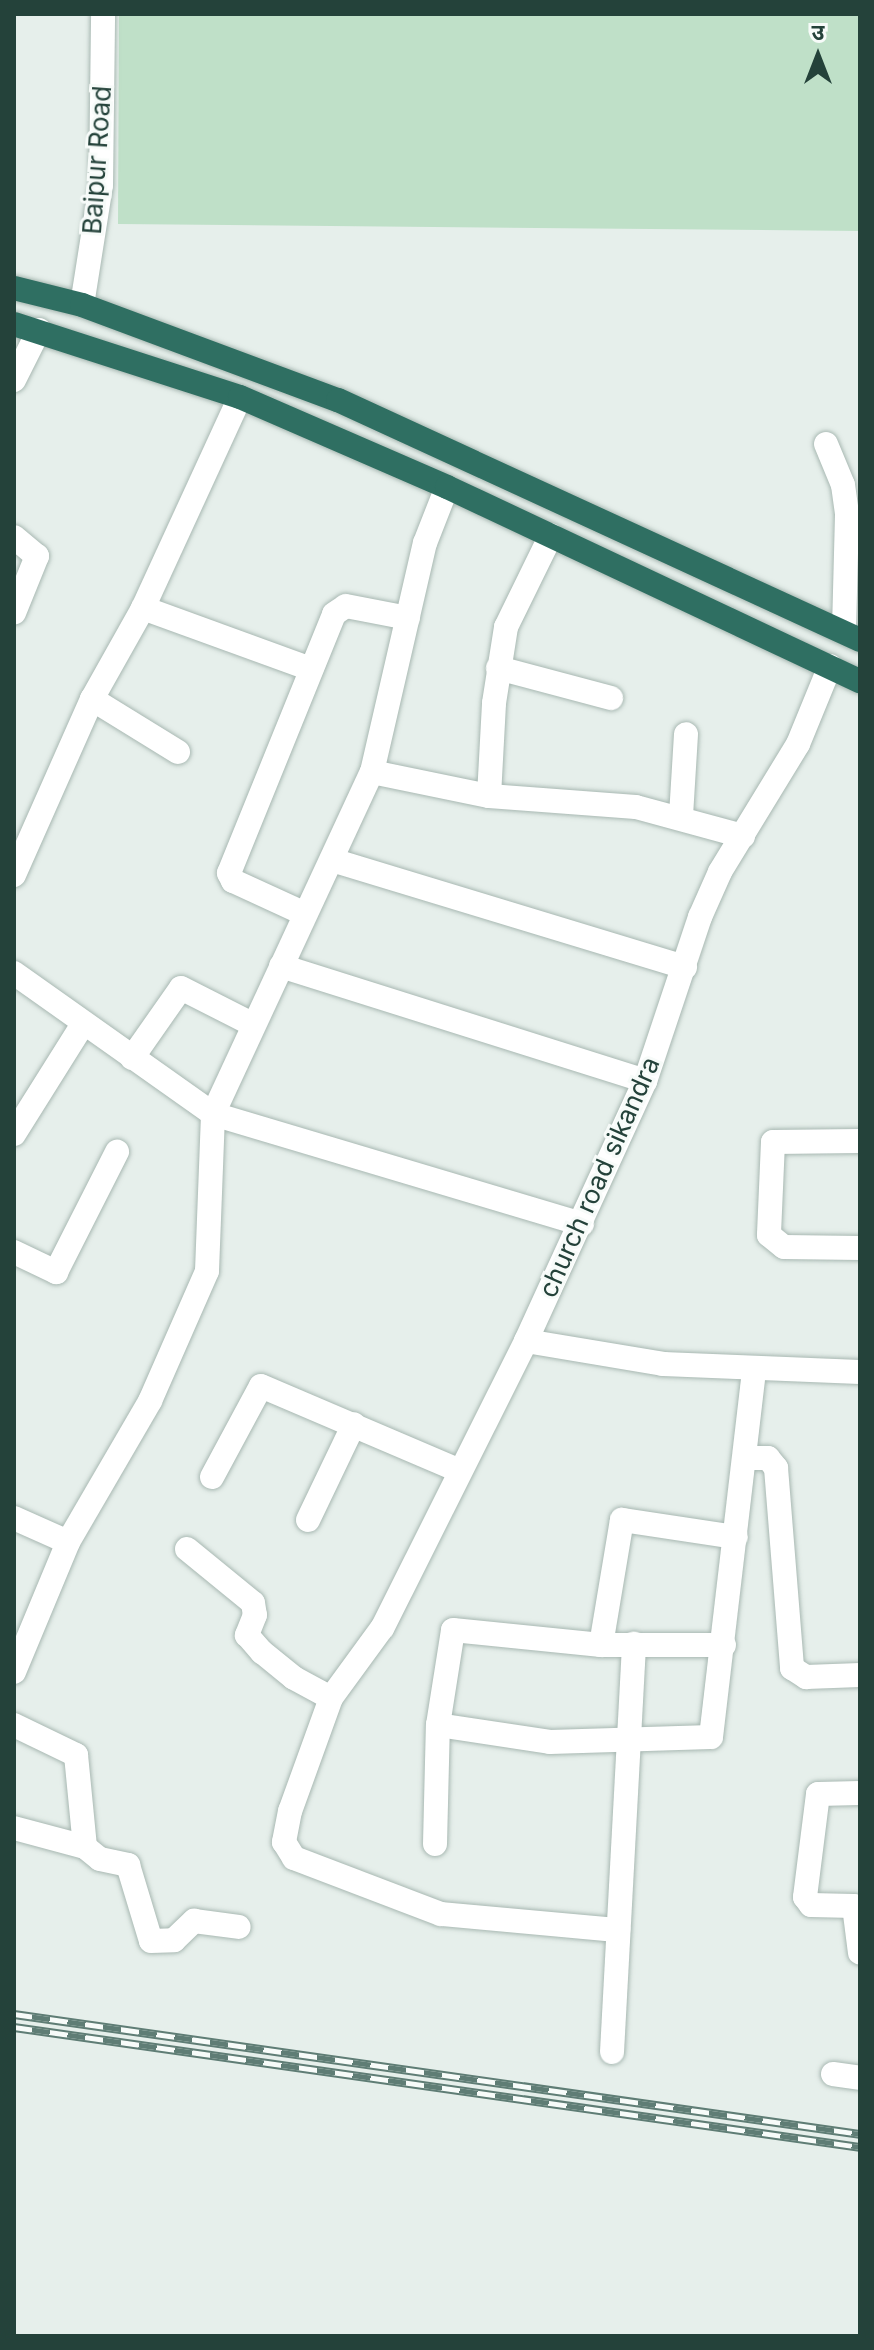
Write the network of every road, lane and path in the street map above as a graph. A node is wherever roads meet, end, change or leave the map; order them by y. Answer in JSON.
{"nodes":[{"id":1,"x":103,"y":14,"type":"edge"},
{"id":2,"x":14,"y":288,"type":"edge"},
{"id":3,"x":82,"y":305,"type":"junction"},
{"id":4,"x":14,"y":324,"type":"edge"},
{"id":5,"x":39,"y":330,"type":"junction"},
{"id":6,"x":14,"y":380,"type":"edge"},
{"id":7,"x":240,"y":397,"type":"junction"},
{"id":8,"x":826,"y":444,"type":"dead end"},
{"id":9,"x":447,"y":487,"type":"junction"},
{"id":10,"x":551,"y":535,"type":"junction"},
{"id":11,"x":14,"y":537,"type":"edge"},
{"id":12,"x":143,"y":608,"type":"junction"},
{"id":13,"x":14,"y":613,"type":"edge"},
{"id":14,"x":408,"y":618,"type":"junction"},
{"id":15,"x":852,"y":636,"type":"edge"},
{"id":16,"x":830,"y":666,"type":"junction"},
{"id":17,"x":498,"y":668,"type":"junction"},
{"id":18,"x":311,"y":669,"type":"junction"},
{"id":19,"x":860,"y":681,"type":"edge"},
{"id":20,"x":611,"y":698,"type":"dead end"},
{"id":21,"x":92,"y":699,"type":"junction"},
{"id":22,"x":686,"y":734,"type":"dead end"},
{"id":23,"x":178,"y":752,"type":"dead end"},
{"id":24,"x":372,"y":772,"type":"junction"},
{"id":25,"x":489,"y":796,"type":"junction"},
{"id":26,"x":681,"y":816,"type":"junction"},
{"id":27,"x":743,"y":836,"type":"junction"},
{"id":28,"x":332,"y":860,"type":"junction"},
{"id":29,"x":15,"y":866,"type":"edge"},
{"id":30,"x":303,"y":913,"type":"junction"},
{"id":31,"x":281,"y":966,"type":"junction"},
{"id":32,"x":685,"y":967,"type":"junction"},
{"id":33,"x":14,"y":973,"type":"edge"},
{"id":34,"x":83,"y":1024,"type":"junction"},
{"id":35,"x":252,"y":1024,"type":"junction"},
{"id":36,"x":132,"y":1058,"type":"junction"},
{"id":37,"x":645,"y":1081,"type":"junction"},
{"id":38,"x":213,"y":1114,"type":"junction"},
{"id":39,"x":14,"y":1134,"type":"edge"},
{"id":40,"x":860,"y":1141,"type":"edge"},
{"id":41,"x":117,"y":1152,"type":"dead end"},
{"id":42,"x":582,"y":1224,"type":"junction"},
{"id":43,"x":860,"y":1248,"type":"edge"},
{"id":44,"x":14,"y":1252,"type":"edge"},
{"id":45,"x":526,"y":1341,"type":"junction"},
{"id":46,"x":754,"y":1370,"type":"junction"},
{"id":47,"x":860,"y":1372,"type":"edge"},
{"id":48,"x":354,"y":1424,"type":"junction"},
{"id":49,"x":745,"y":1458,"type":"junction"},
{"id":50,"x":458,"y":1470,"type":"junction"},
{"id":51,"x":212,"y":1477,"type":"dead end"},
{"id":52,"x":14,"y":1518,"type":"edge"},
{"id":53,"x":308,"y":1520,"type":"dead end"},
{"id":54,"x":736,"y":1537,"type":"junction"},
{"id":55,"x":68,"y":1542,"type":"junction"},
{"id":56,"x":187,"y":1549,"type":"dead end"},
{"id":57,"x":634,"y":1644,"type":"junction"},
{"id":58,"x":601,"y":1645,"type":"junction"},
{"id":59,"x":724,"y":1645,"type":"junction"},
{"id":60,"x":14,"y":1672,"type":"edge"},
{"id":61,"x":860,"y":1675,"type":"edge"},
{"id":62,"x":331,"y":1698,"type":"junction"},
{"id":63,"x":14,"y":1725,"type":"edge"},
{"id":64,"x":438,"y":1725,"type":"junction"},
{"id":65,"x":627,"y":1741,"type":"junction"},
{"id":66,"x":860,"y":1793,"type":"edge"},
{"id":67,"x":14,"y":1828,"type":"edge"},
{"id":68,"x":435,"y":1844,"type":"dead end"},
{"id":69,"x":85,"y":1847,"type":"junction"},
{"id":70,"x":239,"y":1927,"type":"dead end"},
{"id":71,"x":618,"y":1930,"type":"junction"},
{"id":72,"x":860,"y":1953,"type":"edge"},
{"id":73,"x":612,"y":2052,"type":"dead end"},
{"id":74,"x":833,"y":2074,"type":"dead end"},
{"id":75,"x":860,"y":2078,"type":"edge"}],
"edges":[{"from":1,"to":3,"type":"street","name":"Baipur Road"},
{"from":2,"to":3,"type":"highway"},
{"from":3,"to":15,"type":"highway"},
{"from":4,"to":5,"type":"highway"},
{"from":5,"to":6,"type":"street"},
{"from":5,"to":7,"type":"highway"},
{"from":7,"to":9,"type":"highway"},
{"from":7,"to":12,"type":"street"},
{"from":8,"to":15,"type":"street"},
{"from":9,"to":10,"type":"highway"},
{"from":9,"to":14,"type":"street"},
{"from":10,"to":16,"type":"highway"},
{"from":10,"to":17,"type":"street"},
{"from":11,"to":13,"type":"street"},
{"from":12,"to":18,"type":"street"},
{"from":12,"to":21,"type":"street"},
{"from":14,"to":18,"type":"street"},
{"from":14,"to":24,"type":"street"},
{"from":16,"to":19,"type":"highway"},
{"from":16,"to":27,"type":"street","name":"church road sikandra"},
{"from":17,"to":20,"type":"street"},
{"from":17,"to":25,"type":"street"},
{"from":18,"to":30,"type":"street"},
{"from":21,"to":23,"type":"street"},
{"from":21,"to":29,"type":"street"},
{"from":22,"to":26,"type":"street"},
{"from":24,"to":25,"type":"street"},
{"from":24,"to":28,"type":"street"},
{"from":25,"to":26,"type":"street"},
{"from":26,"to":27,"type":"street"},
{"from":27,"to":32,"type":"street","name":"church road sikandra"},
{"from":28,"to":30,"type":"street"},
{"from":28,"to":32,"type":"street"},
{"from":30,"to":31,"type":"street"},
{"from":31,"to":35,"type":"street"},
{"from":31,"to":37,"type":"street"},
{"from":32,"to":37,"type":"street","name":"church road sikandra"},
{"from":33,"to":34,"type":"street"},
{"from":34,"to":36,"type":"street"},
{"from":34,"to":39,"type":"street"},
{"from":35,"to":36,"type":"street"},
{"from":35,"to":38,"type":"street"},
{"from":36,"to":38,"type":"street"},
{"from":37,"to":42,"type":"street","name":"church road sikandra"},
{"from":38,"to":42,"type":"street"},
{"from":38,"to":55,"type":"street"},
{"from":40,"to":43,"type":"street"},
{"from":41,"to":44,"type":"street"},
{"from":42,"to":45,"type":"street","name":"church road sikandra"},
{"from":45,"to":46,"type":"street"},
{"from":45,"to":50,"type":"street","name":"church road sikandra"},
{"from":46,"to":47,"type":"street"},
{"from":46,"to":49,"type":"street"},
{"from":48,"to":50,"type":"street"},
{"from":48,"to":51,"type":"street"},
{"from":48,"to":53,"type":"street"},
{"from":49,"to":54,"type":"street"},
{"from":49,"to":61,"type":"street"},
{"from":50,"to":62,"type":"street","name":"church road sikandra"},
{"from":52,"to":55,"type":"street"},
{"from":54,"to":58,"type":"street"},
{"from":54,"to":59,"type":"street"},
{"from":55,"to":60,"type":"street"},
{"from":56,"to":62,"type":"street"},
{"from":57,"to":58,"type":"street"},
{"from":57,"to":59,"type":"street"},
{"from":57,"to":65,"type":"street"},
{"from":58,"to":64,"type":"street"},
{"from":59,"to":65,"type":"street"},
{"from":62,"to":71,"type":"street","name":"church road sikandra"},
{"from":63,"to":69,"type":"street"},
{"from":64,"to":65,"type":"street"},
{"from":64,"to":68,"type":"street"},
{"from":65,"to":71,"type":"street"},
{"from":66,"to":72,"type":"street"},
{"from":67,"to":69,"type":"street"},
{"from":69,"to":70,"type":"street"},
{"from":71,"to":73,"type":"street"},
{"from":74,"to":75,"type":"street"}]}
